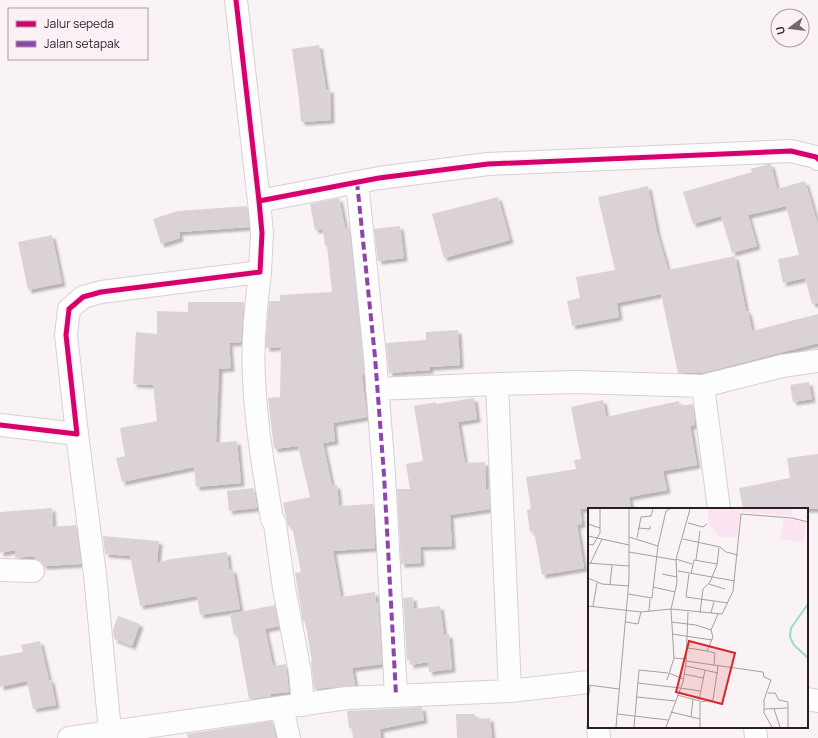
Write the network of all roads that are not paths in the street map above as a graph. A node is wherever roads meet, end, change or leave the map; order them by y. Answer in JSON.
{"nodes":[{"id":1,"x":236,"y":0,"type":"edge"},
{"id":2,"x":818,"y":159,"type":"edge"},
{"id":3,"x":357,"y":182,"type":"junction"},
{"id":4,"x":259,"y":201,"type":"junction"},
{"id":5,"x":260,"y":272,"type":"junction"},
{"id":6,"x":818,"y":360,"type":"edge"},
{"id":7,"x":497,"y":384,"type":"junction"},
{"id":8,"x":703,"y":386,"type":"junction"},
{"id":9,"x":377,"y":389,"type":"junction"},
{"id":10,"x":0,"y":425,"type":"edge"},
{"id":11,"x":77,"y":434,"type":"junction"},
{"id":12,"x":719,"y":508,"type":"edge"},
{"id":13,"x":0,"y":570,"type":"edge"},
{"id":14,"x":33,"y":571,"type":"dead end"},
{"id":15,"x":588,"y":682,"type":"edge"},
{"id":16,"x":510,"y":691,"type":"junction"},
{"id":17,"x":396,"y":695,"type":"junction"},
{"id":18,"x":808,"y":699,"type":"edge"},
{"id":19,"x":818,"y":701,"type":"edge"},
{"id":20,"x":293,"y":706,"type":"junction"},
{"id":21,"x":755,"y":728,"type":"edge"},
{"id":22,"x":110,"y":732,"type":"junction"},
{"id":23,"x":69,"y":738,"type":"edge"},
{"id":24,"x":289,"y":738,"type":"edge"},
{"id":25,"x":756,"y":738,"type":"edge"}],
"edges":[{"from":1,"to":4,"type":"street"},
{"from":2,"to":3,"type":"street"},
{"from":3,"to":4,"type":"street"},
{"from":3,"to":9,"type":"street"},
{"from":4,"to":5,"type":"street"},
{"from":5,"to":11,"type":"street"},
{"from":5,"to":20,"type":"street"},
{"from":6,"to":8,"type":"street"},
{"from":7,"to":8,"type":"street"},
{"from":7,"to":9,"type":"street"},
{"from":7,"to":16,"type":"street"},
{"from":8,"to":12,"type":"street"},
{"from":9,"to":17,"type":"street"},
{"from":10,"to":11,"type":"street"},
{"from":11,"to":22,"type":"street"},
{"from":13,"to":14,"type":"street"},
{"from":15,"to":16,"type":"street"},
{"from":16,"to":17,"type":"street"},
{"from":17,"to":20,"type":"street"},
{"from":18,"to":19,"type":"street"},
{"from":20,"to":22,"type":"street"},
{"from":20,"to":24,"type":"street"},
{"from":21,"to":25,"type":"street"},
{"from":22,"to":23,"type":"street"}]}
